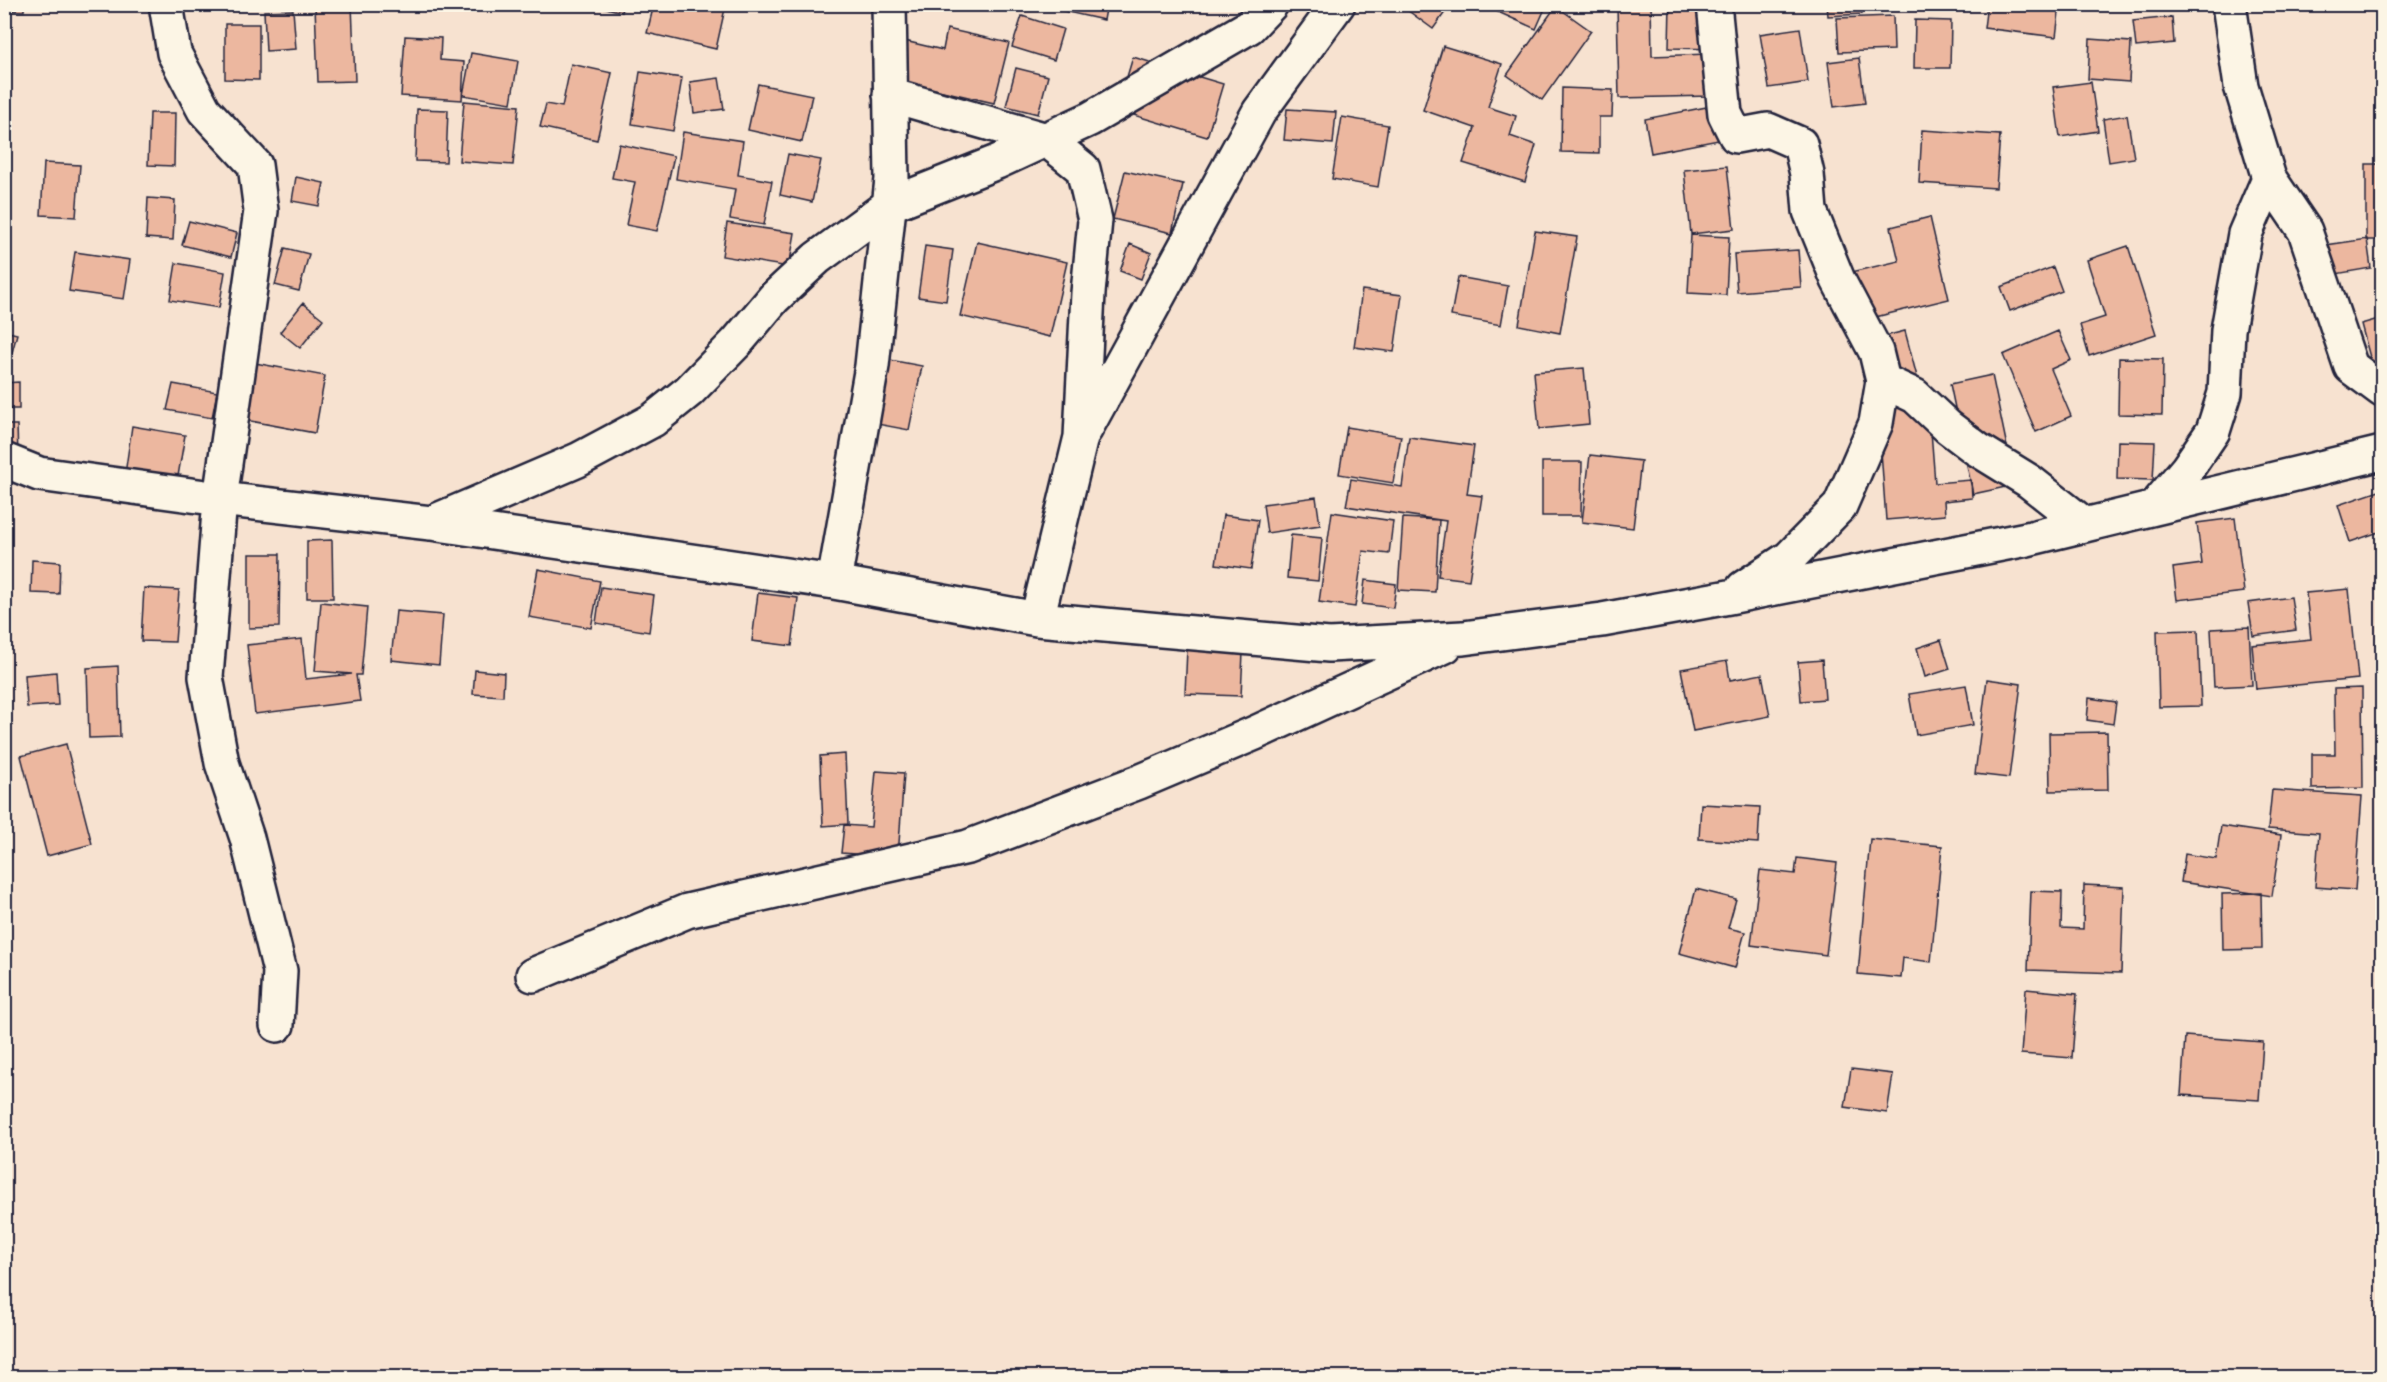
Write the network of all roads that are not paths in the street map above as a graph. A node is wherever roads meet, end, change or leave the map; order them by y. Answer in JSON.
{"nodes":[{"id":1,"x":166,"y":4,"type":"edge"},
{"id":2,"x":889,"y":4,"type":"edge"},
{"id":3,"x":1271,"y":4,"type":"edge"},
{"id":4,"x":1338,"y":4,"type":"edge"},
{"id":5,"x":1714,"y":4,"type":"edge"},
{"id":6,"x":2229,"y":4,"type":"edge"},
{"id":7,"x":890,"y":95,"type":"junction"},
{"id":8,"x":1047,"y":140,"type":"junction"},
{"id":9,"x":2269,"y":178,"type":"junction"},
{"id":10,"x":889,"y":205,"type":"junction"},
{"id":11,"x":1883,"y":381,"type":"junction"},
{"id":12,"x":2382,"y":390,"type":"edge"},
{"id":13,"x":1081,"y":437,"type":"junction"},
{"id":14,"x":2382,"y":453,"type":"edge"},
{"id":15,"x":4,"y":460,"type":"edge"},
{"id":16,"x":220,"y":499,"type":"junction"},
{"id":17,"x":2154,"y":508,"type":"junction"},
{"id":18,"x":431,"y":523,"type":"junction"},
{"id":19,"x":2085,"y":525,"type":"junction"},
{"id":20,"x":834,"y":582,"type":"junction"},
{"id":21,"x":1729,"y":597,"type":"junction"},
{"id":22,"x":1037,"y":619,"type":"junction"},
{"id":23,"x":1463,"y":638,"type":"junction"},
{"id":24,"x":533,"y":975,"type":"dead end"},
{"id":25,"x":277,"y":1025,"type":"dead end"}],
"edges":[{"from":1,"to":16,"type":"street"},
{"from":2,"to":7,"type":"street"},
{"from":3,"to":8,"type":"street"},
{"from":4,"to":13,"type":"street"},
{"from":5,"to":11,"type":"street"},
{"from":6,"to":9,"type":"street"},
{"from":7,"to":8,"type":"street"},
{"from":7,"to":10,"type":"street"},
{"from":8,"to":10,"type":"street"},
{"from":8,"to":13,"type":"street"},
{"from":9,"to":12,"type":"street"},
{"from":9,"to":17,"type":"street"},
{"from":10,"to":18,"type":"street"},
{"from":10,"to":20,"type":"street"},
{"from":11,"to":19,"type":"street"},
{"from":11,"to":21,"type":"street"},
{"from":13,"to":22,"type":"street"},
{"from":14,"to":17,"type":"street"},
{"from":15,"to":16,"type":"street"},
{"from":16,"to":18,"type":"street"},
{"from":16,"to":25,"type":"street"},
{"from":17,"to":19,"type":"street"},
{"from":18,"to":20,"type":"street"},
{"from":19,"to":21,"type":"street"},
{"from":20,"to":22,"type":"street"},
{"from":21,"to":23,"type":"street"},
{"from":22,"to":23,"type":"street"},
{"from":23,"to":24,"type":"street"}]}
